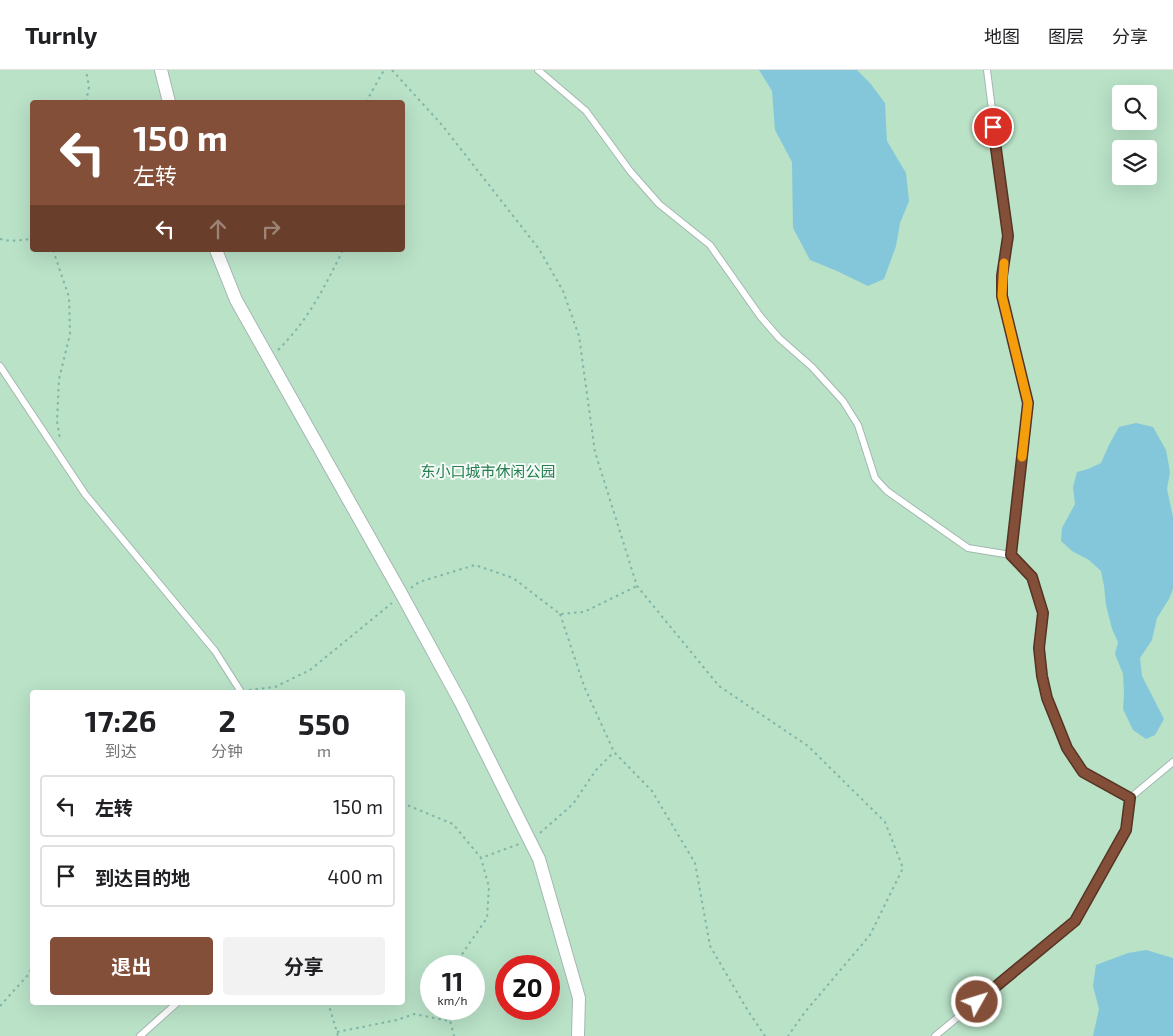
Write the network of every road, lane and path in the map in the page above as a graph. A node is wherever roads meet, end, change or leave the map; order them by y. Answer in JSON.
{"nodes":[{"id":1,"x":86,"y":70,"type":"edge"},
{"id":2,"x":161,"y":70,"type":"edge"},
{"id":3,"x":384,"y":70,"type":"edge"},
{"id":4,"x":392,"y":70,"type":"edge"},
{"id":5,"x":538,"y":70,"type":"edge"},
{"id":6,"x":987,"y":70,"type":"edge"},
{"id":7,"x":86,"y":100,"type":"edge"},
{"id":8,"x":168,"y":100,"type":"edge"},
{"id":9,"x":367,"y":100,"type":"edge"},
{"id":10,"x":0,"y":239,"type":"edge"},
{"id":11,"x":30,"y":239,"type":"edge"},
{"id":12,"x":54,"y":252,"type":"edge"},
{"id":13,"x":217,"y":252,"type":"edge"},
{"id":14,"x":342,"y":252,"type":"edge"},
{"id":15,"x":269,"y":359,"type":"junction"},
{"id":16,"x":0,"y":366,"type":"edge"},
{"id":17,"x":64,"y":462,"type":"junction"},
{"id":18,"x":1011,"y":555,"type":"junction"},
{"id":19,"x":637,"y":586,"type":"junction"},
{"id":20,"x":402,"y":595,"type":"junction"},
{"id":21,"x":560,"y":614,"type":"junction"},
{"id":22,"x":239,"y":690,"type":"edge"},
{"id":23,"x":254,"y":690,"type":"edge"},
{"id":24,"x":1173,"y":762,"type":"edge"},
{"id":25,"x":1130,"y":798,"type":"junction"},
{"id":26,"x":481,"y":858,"type":"dead end"},
{"id":27,"x":462,"y":955,"type":"edge"},
{"id":28,"x":30,"y":971,"type":"edge"},
{"id":29,"x":175,"y":1005,"type":"edge"},
{"id":30,"x":329,"y":1005,"type":"edge"},
{"id":31,"x":0,"y":1006,"type":"edge"},
{"id":32,"x":449,"y":1021,"type":"joint"},
{"id":33,"x":337,"y":1032,"type":"junction"},
{"id":34,"x":140,"y":1036,"type":"edge"},
{"id":35,"x":338,"y":1036,"type":"edge"},
{"id":36,"x":454,"y":1036,"type":"edge"},
{"id":37,"x":578,"y":1036,"type":"edge"},
{"id":38,"x":765,"y":1036,"type":"edge"},
{"id":39,"x":788,"y":1036,"type":"edge"},
{"id":40,"x":934,"y":1036,"type":"edge"}],
"edges":[{"from":1,"to":7,"type":"path"},
{"from":2,"to":8,"type":"street"},
{"from":3,"to":9,"type":"path"},
{"from":4,"to":19,"type":"path"},
{"from":5,"to":18,"type":"lane"},
{"from":6,"to":18,"type":"lane"},
{"from":10,"to":11,"type":"path"},
{"from":12,"to":17,"type":"path"},
{"from":13,"to":15,"type":"street"},
{"from":14,"to":15,"type":"path"},
{"from":15,"to":20,"type":"street"},
{"from":16,"to":17,"type":"lane"},
{"from":17,"to":22,"type":"lane"},
{"from":18,"to":25,"type":"lane"},
{"from":19,"to":21,"type":"path"},
{"from":19,"to":39,"type":"path"},
{"from":20,"to":21,"type":"path"},
{"from":20,"to":23,"type":"path"},
{"from":20,"to":37,"type":"street"},
{"from":21,"to":38,"type":"path"},
{"from":24,"to":25,"type":"lane"},
{"from":25,"to":40,"type":"lane"},
{"from":26,"to":27,"type":"path"},
{"from":28,"to":31,"type":"path"},
{"from":29,"to":34,"type":"lane"},
{"from":30,"to":33,"type":"path"},
{"from":32,"to":33,"type":"path"},
{"from":32,"to":36,"type":"path"},
{"from":33,"to":35,"type":"path"}]}
